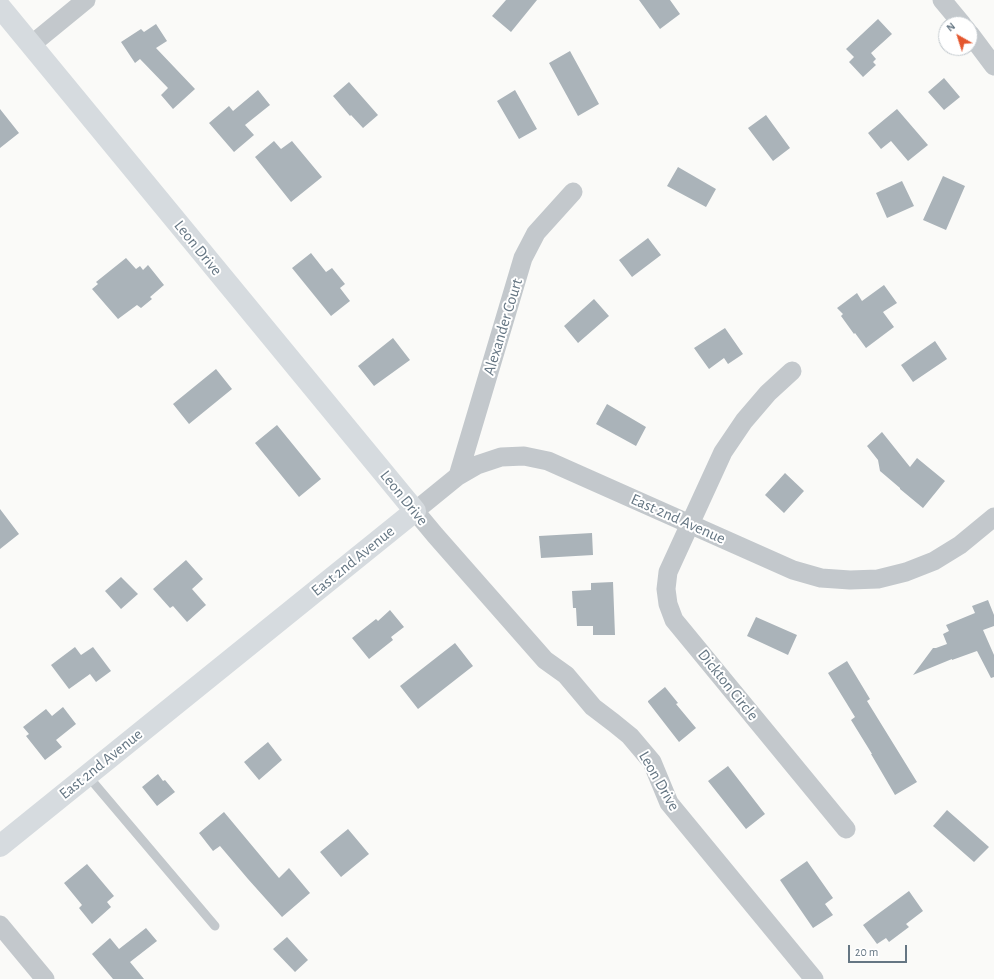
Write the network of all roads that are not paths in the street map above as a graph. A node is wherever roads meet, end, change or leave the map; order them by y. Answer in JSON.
{"nodes":[{"id":1,"x":86,"y":0,"type":"edge"},
{"id":2,"x":942,"y":0,"type":"edge"},
{"id":3,"x":0,"y":7,"type":"edge"},
{"id":4,"x":955,"y":16,"type":"edge"},
{"id":5,"x":31,"y":45,"type":"junction"},
{"id":6,"x":978,"y":45,"type":"edge"},
{"id":7,"x":994,"y":66,"type":"edge"},
{"id":8,"x":574,"y":192,"type":"dead end"},
{"id":9,"x":792,"y":371,"type":"dead end"},
{"id":10,"x":458,"y":476,"type":"junction"},
{"id":11,"x":415,"y":510,"type":"junction"},
{"id":12,"x":994,"y":517,"type":"edge"},
{"id":13,"x":690,"y":524,"type":"junction"},
{"id":14,"x":87,"y":775,"type":"junction"},
{"id":15,"x":846,"y":829,"type":"dead end"},
{"id":16,"x":0,"y":846,"type":"edge"},
{"id":17,"x":0,"y":926,"type":"edge"},
{"id":18,"x":215,"y":926,"type":"dead end"},
{"id":19,"x":45,"y":979,"type":"edge"},
{"id":20,"x":814,"y":979,"type":"edge"}],
"edges":[{"from":1,"to":5,"type":"street"},
{"from":2,"to":4,"type":"street"},
{"from":3,"to":5,"type":"street","name":"Leon Drive"},
{"from":5,"to":11,"type":"street","name":"Leon Drive"},
{"from":6,"to":7,"type":"street"},
{"from":8,"to":10,"type":"street","name":"Alexander Court"},
{"from":9,"to":13,"type":"street","name":"Dickton Circle"},
{"from":10,"to":11,"type":"street","name":"East 2nd Avenue"},
{"from":10,"to":13,"type":"street","name":"East 2nd Avenue"},
{"from":11,"to":14,"type":"street","name":"East 2nd Avenue"},
{"from":11,"to":20,"type":"street","name":"Leon Drive"},
{"from":12,"to":13,"type":"street","name":"East 2nd Avenue"},
{"from":13,"to":15,"type":"street","name":"Dickton Circle"},
{"from":14,"to":16,"type":"street","name":"East 2nd Avenue"},
{"from":14,"to":18,"type":"lane"},
{"from":17,"to":19,"type":"street"}]}
